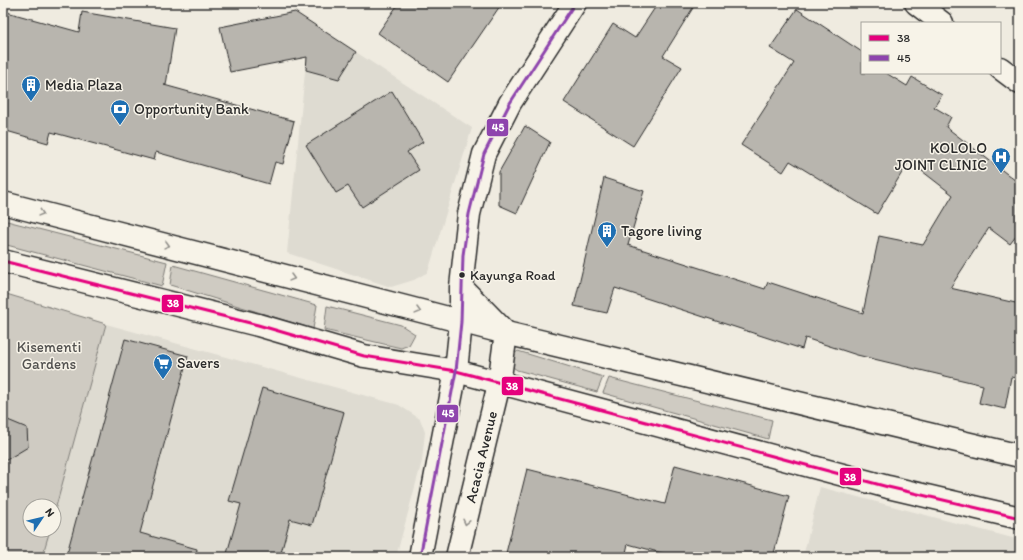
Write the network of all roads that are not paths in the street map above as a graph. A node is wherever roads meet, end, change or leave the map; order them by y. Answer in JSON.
{"nodes":[{"id":1,"x":576,"y":3,"type":"edge"},
{"id":2,"x":916,"y":3,"type":"edge"},
{"id":3,"x":941,"y":22,"type":"edge"},
{"id":4,"x":1001,"y":69,"type":"edge"},
{"id":5,"x":1020,"y":83,"type":"edge"},
{"id":6,"x":3,"y":203,"type":"edge"},
{"id":7,"x":3,"y":261,"type":"edge"},
{"id":8,"x":461,"y":287,"type":"junction"},
{"id":9,"x":461,"y":322,"type":"junction"},
{"id":10,"x":506,"y":333,"type":"junction"},
{"id":11,"x":456,"y":371,"type":"junction"},
{"id":12,"x":499,"y":384,"type":"junction"},
{"id":13,"x":1020,"y":456,"type":"edge"},
{"id":14,"x":1020,"y":518,"type":"edge"},
{"id":15,"x":420,"y":557,"type":"edge"},
{"id":16,"x":457,"y":557,"type":"edge"}],
"edges":[{"from":1,"to":8,"type":"main road"},
{"from":2,"to":3,"type":"main road"},
{"from":4,"to":5,"type":"main road"},
{"from":6,"to":9,"type":"main road","one_way":true},
{"from":7,"to":11,"type":"main road"},
{"from":8,"to":9,"type":"main road"},
{"from":8,"to":10,"type":"main road"},
{"from":9,"to":10,"type":"main road"},
{"from":9,"to":11,"type":"main road"},
{"from":10,"to":12,"type":"main road","name":"Acacia Avenue"},
{"from":10,"to":13,"type":"main road"},
{"from":11,"to":12,"type":"main road"},
{"from":11,"to":15,"type":"main road"},
{"from":12,"to":14,"type":"main road"},
{"from":12,"to":16,"type":"main road","name":"Acacia Avenue","one_way":true}]}
